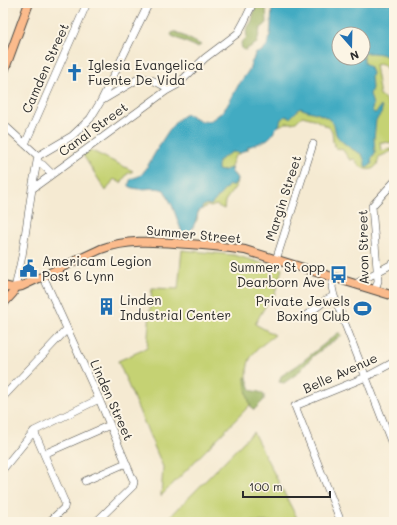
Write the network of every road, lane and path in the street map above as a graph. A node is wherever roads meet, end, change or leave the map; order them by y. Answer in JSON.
{"nodes":[{"id":1,"x":30,"y":3,"type":"edge"},
{"id":2,"x":87,"y":3,"type":"edge"},
{"id":3,"x":149,"y":3,"type":"edge"},
{"id":4,"x":253,"y":3,"type":"edge"},
{"id":5,"x":3,"y":74,"type":"edge"},
{"id":6,"x":169,"y":89,"type":"junction"},
{"id":7,"x":101,"y":101,"type":"junction"},
{"id":8,"x":3,"y":124,"type":"edge"},
{"id":9,"x":25,"y":144,"type":"junction"},
{"id":10,"x":313,"y":144,"type":"dead end"},
{"id":11,"x":37,"y":159,"type":"junction"},
{"id":12,"x":52,"y":174,"type":"junction"},
{"id":13,"x":394,"y":182,"type":"edge"},
{"id":14,"x":32,"y":189,"type":"junction"},
{"id":15,"x":276,"y":260,"type":"junction"},
{"id":16,"x":394,"y":263,"type":"edge"},
{"id":17,"x":377,"y":272,"type":"junction"},
{"id":18,"x":44,"y":276,"type":"junction"},
{"id":19,"x":334,"y":277,"type":"junction"},
{"id":20,"x":355,"y":284,"type":"junction"},
{"id":21,"x":3,"y":286,"type":"edge"},
{"id":22,"x":15,"y":288,"type":"junction"},
{"id":23,"x":376,"y":290,"type":"junction"},
{"id":24,"x":334,"y":296,"type":"junction"},
{"id":25,"x":394,"y":296,"type":"edge"},
{"id":26,"x":3,"y":304,"type":"edge"},
{"id":27,"x":304,"y":317,"type":"dead end"},
{"id":28,"x":67,"y":329,"type":"junction"},
{"id":29,"x":394,"y":362,"type":"edge"},
{"id":30,"x":366,"y":377,"type":"junction"},
{"id":31,"x":3,"y":397,"type":"edge"},
{"id":32,"x":99,"y":399,"type":"junction"},
{"id":33,"x":110,"y":425,"type":"junction"},
{"id":34,"x":34,"y":431,"type":"junction"},
{"id":35,"x":394,"y":449,"type":"edge"},
{"id":36,"x":44,"y":454,"type":"junction"},
{"id":37,"x":126,"y":463,"type":"junction"},
{"id":38,"x":3,"y":470,"type":"edge"},
{"id":39,"x":85,"y":481,"type":"dead end"},
{"id":40,"x":3,"y":518,"type":"edge"},
{"id":41,"x":7,"y":522,"type":"edge"},
{"id":42,"x":49,"y":522,"type":"edge"},
{"id":43,"x":96,"y":522,"type":"edge"},
{"id":44,"x":341,"y":522,"type":"edge"}],
"edges":[{"from":1,"to":5,"type":"main road"},
{"from":2,"to":9,"type":"street","name":"Camden Street"},
{"from":3,"to":7,"type":"street"},
{"from":4,"to":6,"type":"street","name":"Canal Street"},
{"from":6,"to":7,"type":"street"},
{"from":6,"to":12,"type":"street","name":"Canal Street"},
{"from":7,"to":11,"type":"street"},
{"from":8,"to":9,"type":"street"},
{"from":9,"to":11,"type":"street"},
{"from":10,"to":15,"type":"street","name":"Margin Street"},
{"from":11,"to":12,"type":"street"},
{"from":11,"to":14,"type":"street"},
{"from":12,"to":14,"type":"street","name":"Canal Street"},
{"from":13,"to":17,"type":"street","name":"Avon Street"},
{"from":14,"to":22,"type":"street"},
{"from":15,"to":18,"type":"main road","name":"Summer Street"},
{"from":15,"to":19,"type":"main road","name":"Summer Street"},
{"from":16,"to":17,"type":"street"},
{"from":17,"to":20,"type":"street"},
{"from":17,"to":23,"type":"street","name":"Avon Street"},
{"from":18,"to":22,"type":"main road","name":"Summer Street"},
{"from":18,"to":28,"type":"street","name":"Linden Street"},
{"from":19,"to":20,"type":"main road","name":"Summer Street"},
{"from":19,"to":24,"type":"street"},
{"from":20,"to":23,"type":"main road","name":"Summer Street"},
{"from":21,"to":22,"type":"main road"},
{"from":22,"to":26,"type":"main road"},
{"from":23,"to":25,"type":"main road","name":"Summer Street"},
{"from":24,"to":27,"type":"street"},
{"from":24,"to":30,"type":"street"},
{"from":28,"to":31,"type":"street"},
{"from":28,"to":32,"type":"street","name":"Linden Street"},
{"from":29,"to":30,"type":"street","name":"Belle Avenue"},
{"from":30,"to":35,"type":"street"},
{"from":30,"to":44,"type":"street","name":"Belle Avenue"},
{"from":32,"to":33,"type":"street","name":"Linden Street"},
{"from":32,"to":34,"type":"street"},
{"from":33,"to":36,"type":"street"},
{"from":33,"to":37,"type":"street","name":"Linden Street"},
{"from":34,"to":36,"type":"street"},
{"from":34,"to":38,"type":"street"},
{"from":36,"to":42,"type":"street"},
{"from":37,"to":39,"type":"street"},
{"from":37,"to":43,"type":"street","name":"Linden Street"},
{"from":40,"to":41,"type":"street"}]}
